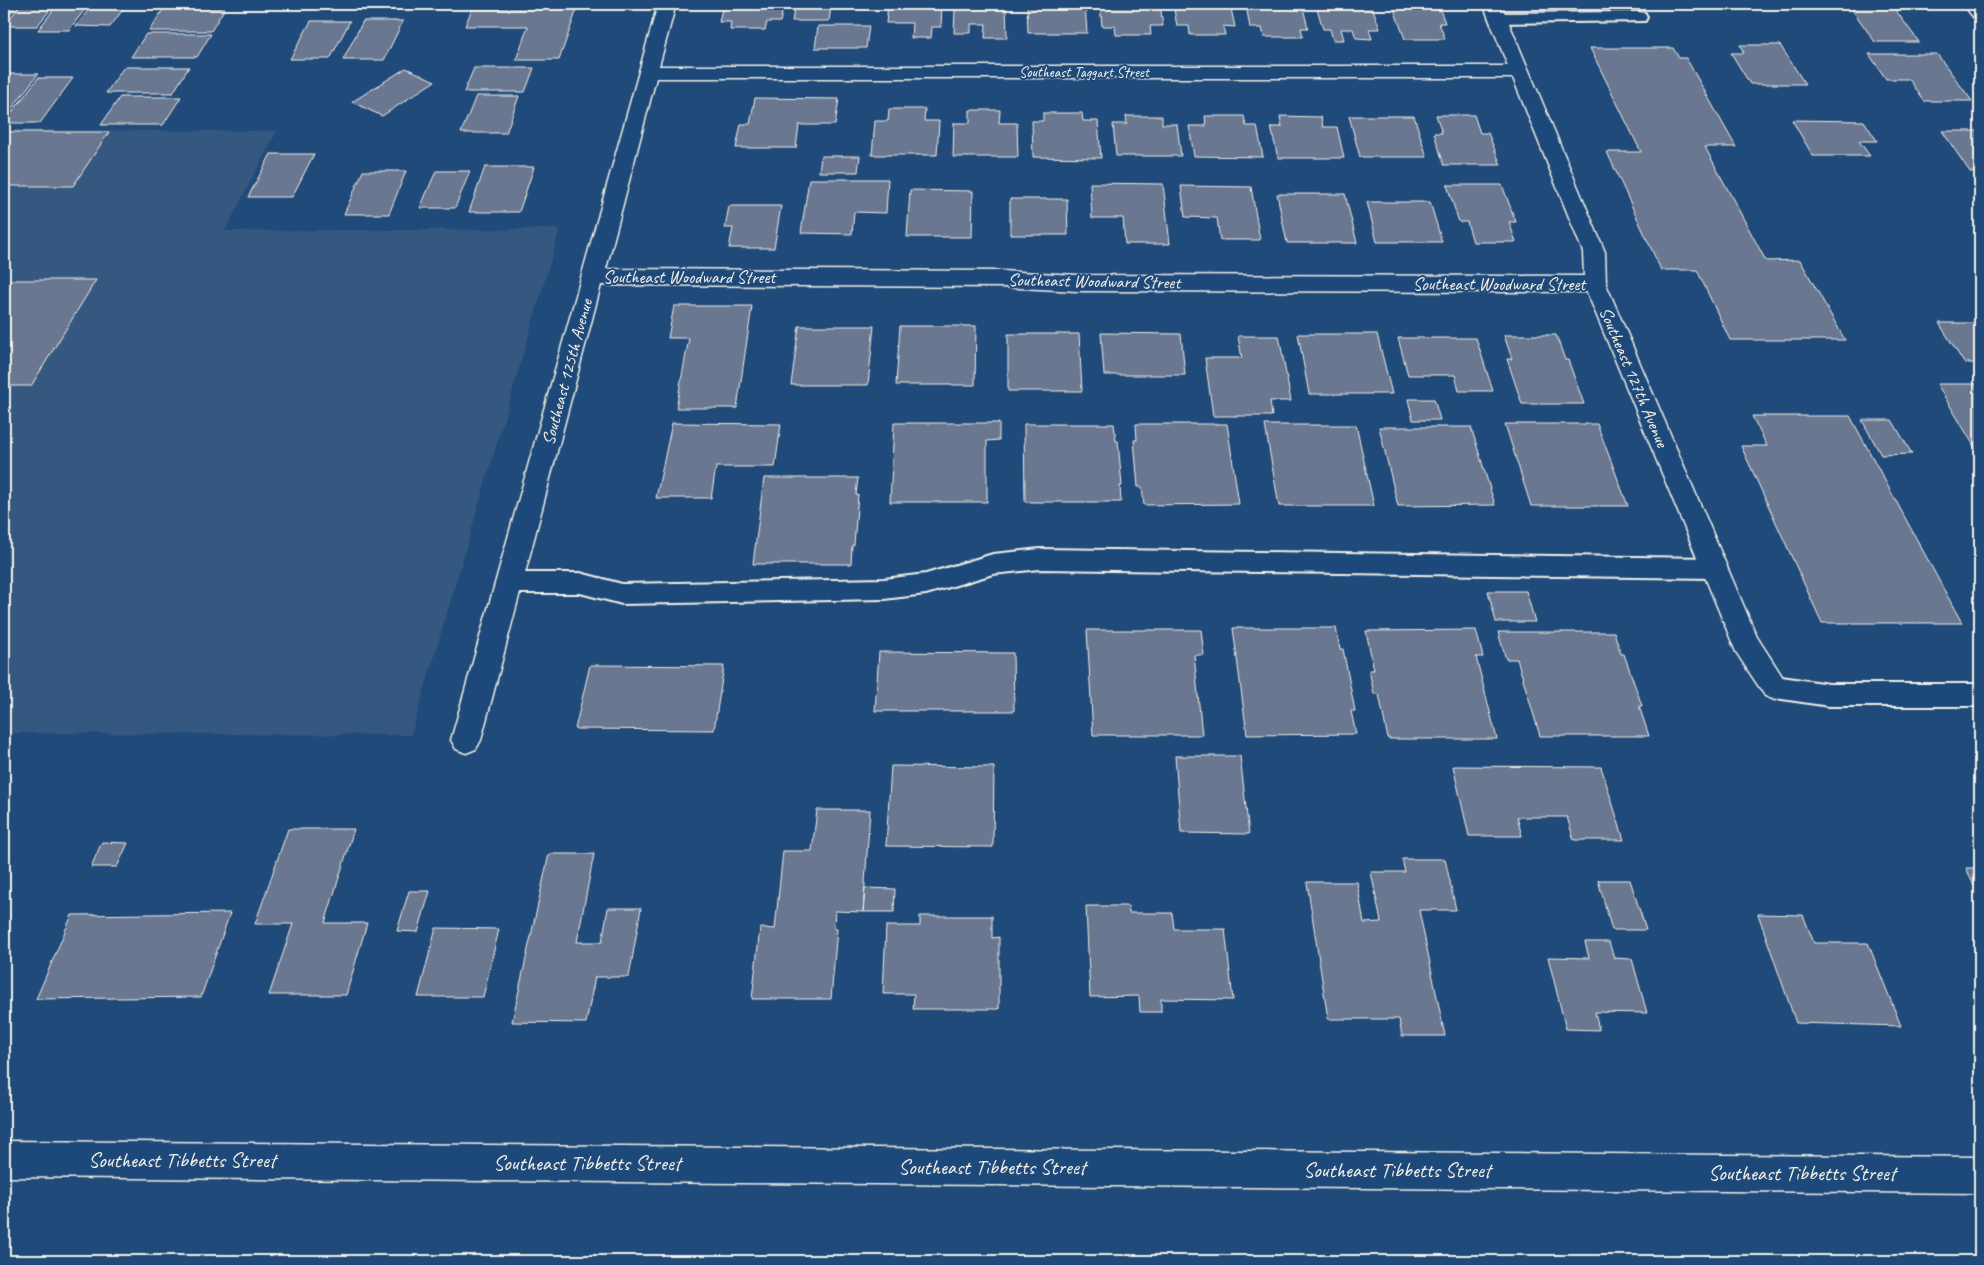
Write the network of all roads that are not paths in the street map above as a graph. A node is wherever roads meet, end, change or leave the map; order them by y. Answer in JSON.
{"nodes":[{"id":1,"x":667,"y":4,"type":"edge"},
{"id":2,"x":1972,"y":4,"type":"edge"},
{"id":3,"x":1495,"y":11,"type":"edge"},
{"id":4,"x":1980,"y":14,"type":"edge"},
{"id":5,"x":1639,"y":17,"type":"dead end"},
{"id":6,"x":648,"y":72,"type":"junction"},
{"id":7,"x":1519,"y":72,"type":"junction"},
{"id":8,"x":593,"y":276,"type":"junction"},
{"id":9,"x":1595,"y":284,"type":"junction"},
{"id":10,"x":1714,"y":568,"type":"junction"},
{"id":11,"x":509,"y":583,"type":"junction"},
{"id":12,"x":1775,"y":687,"type":"joint"},
{"id":13,"x":1980,"y":695,"type":"edge"},
{"id":14,"x":466,"y":740,"type":"dead end"},
{"id":15,"x":4,"y":1159,"type":"edge"},
{"id":16,"x":1980,"y":1175,"type":"edge"}],
"edges":[{"from":1,"to":6,"type":"street","name":"Southeast 125th Avenue"},
{"from":2,"to":4,"type":"street"},
{"from":3,"to":5,"type":"lane"},
{"from":3,"to":7,"type":"street","name":"Southeast 127th Avenue"},
{"from":6,"to":7,"type":"street","name":"Southeast Taggart Street"},
{"from":6,"to":8,"type":"street","name":"Southeast 125th Avenue"},
{"from":7,"to":9,"type":"street","name":"Southeast 127th Avenue"},
{"from":8,"to":9,"type":"street","name":"Southeast Woodward Street"},
{"from":8,"to":11,"type":"street","name":"Southeast 125th Avenue"},
{"from":9,"to":10,"type":"street","name":"Southeast 127th Avenue"},
{"from":10,"to":11,"type":"lane"},
{"from":10,"to":12,"type":"street","name":"Southeast 127th Avenue"},
{"from":11,"to":14,"type":"street","name":"Southeast 125th Avenue"},
{"from":12,"to":13,"type":"lane"},
{"from":15,"to":16,"type":"street","name":"Southeast Tibbetts Street"}]}
